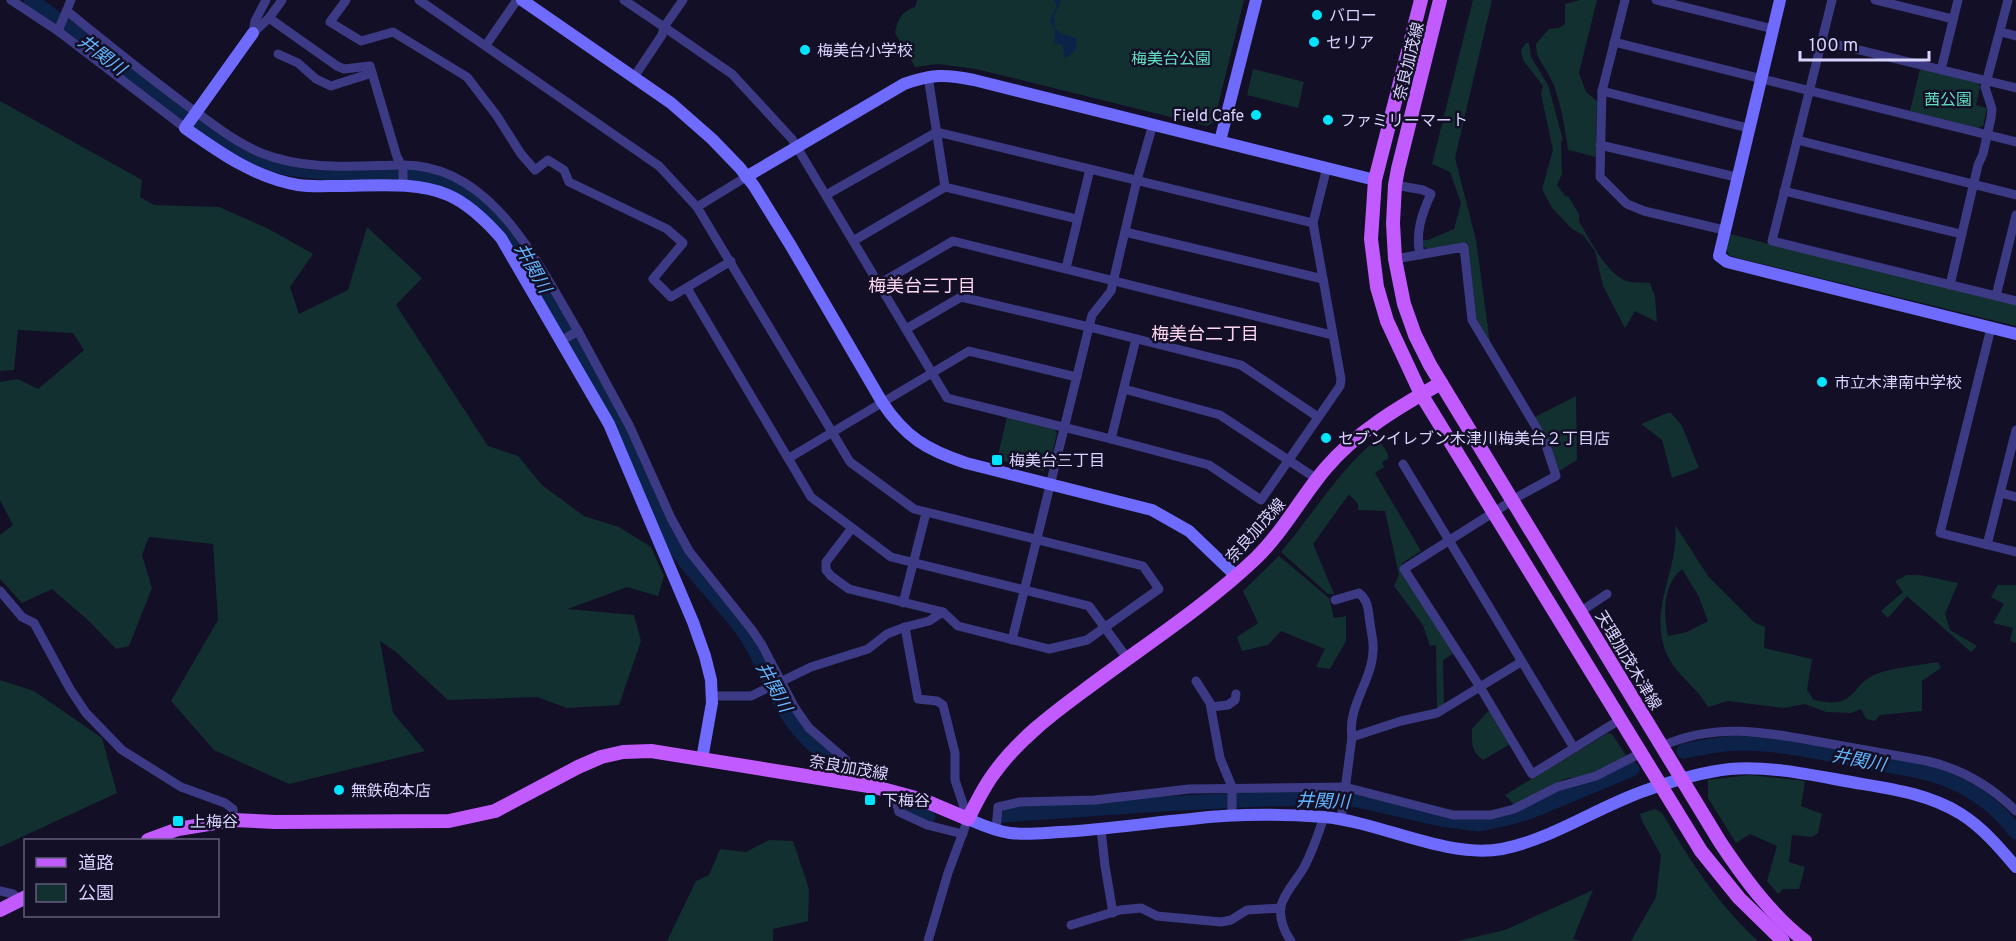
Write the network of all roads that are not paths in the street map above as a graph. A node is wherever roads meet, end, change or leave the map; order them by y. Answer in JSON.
{"nodes":[{"id":1,"x":12,"y":0,"type":"edge"},
{"id":2,"x":71,"y":0,"type":"edge"},
{"id":3,"x":282,"y":0,"type":"edge"},
{"id":4,"x":346,"y":0,"type":"edge"},
{"id":5,"x":419,"y":0,"type":"edge"},
{"id":6,"x":517,"y":0,"type":"edge"},
{"id":7,"x":522,"y":0,"type":"edge"},
{"id":8,"x":624,"y":0,"type":"edge"},
{"id":9,"x":683,"y":0,"type":"edge"},
{"id":10,"x":1256,"y":0,"type":"edge"},
{"id":11,"x":1421,"y":0,"type":"edge"},
{"id":12,"x":1440,"y":0,"type":"edge"},
{"id":13,"x":1625,"y":0,"type":"edge"},
{"id":14,"x":1656,"y":0,"type":"edge"},
{"id":15,"x":1780,"y":0,"type":"edge"},
{"id":16,"x":1832,"y":0,"type":"edge"},
{"id":17,"x":1875,"y":0,"type":"edge"},
{"id":18,"x":1958,"y":0,"type":"edge"},
{"id":19,"x":2008,"y":0,"type":"edge"},
{"id":20,"x":264,"y":1,"type":"edge"},
{"id":21,"x":67,"y":11,"type":"junction"},
{"id":22,"x":269,"y":18,"type":"junction"},
{"id":23,"x":1953,"y":19,"type":"junction"},
{"id":24,"x":664,"y":27,"type":"junction"},
{"id":25,"x":1773,"y":29,"type":"junction"},
{"id":26,"x":58,"y":31,"type":"junction"},
{"id":27,"x":2001,"y":32,"type":"junction"},
{"id":28,"x":253,"y":33,"type":"junction"},
{"id":29,"x":2016,"y":36,"type":"edge"},
{"id":30,"x":1822,"y":41,"type":"junction"},
{"id":31,"x":1614,"y":42,"type":"junction"},
{"id":32,"x":486,"y":45,"type":"junction"},
{"id":33,"x":278,"y":54,"type":"dead end"},
{"id":34,"x":1941,"y":70,"type":"junction"},
{"id":35,"x":638,"y":71,"type":"dead end"},
{"id":36,"x":372,"y":72,"type":"junction"},
{"id":37,"x":928,"y":76,"type":"junction"},
{"id":38,"x":1760,"y":78,"type":"junction"},
{"id":39,"x":1988,"y":81,"type":"junction"},
{"id":40,"x":2016,"y":88,"type":"edge"},
{"id":41,"x":1810,"y":90,"type":"junction"},
{"id":42,"x":1602,"y":92,"type":"junction"},
{"id":43,"x":196,"y":112,"type":"junction"},
{"id":44,"x":1154,"y":124,"type":"junction"},
{"id":45,"x":185,"y":128,"type":"junction"},
{"id":46,"x":1748,"y":128,"type":"junction"},
{"id":47,"x":937,"y":132,"type":"junction"},
{"id":48,"x":1986,"y":134,"type":"junction"},
{"id":49,"x":1797,"y":140,"type":"junction"},
{"id":50,"x":1220,"y":141,"type":"junction"},
{"id":51,"x":2016,"y":142,"type":"edge"},
{"id":52,"x":1600,"y":145,"type":"junction"},
{"id":53,"x":797,"y":147,"type":"junction"},
{"id":54,"x":1327,"y":167,"type":"junction"},
{"id":55,"x":1090,"y":169,"type":"junction"},
{"id":56,"x":403,"y":174,"type":"junction"},
{"id":57,"x":746,"y":177,"type":"junction"},
{"id":58,"x":1736,"y":177,"type":"junction"},
{"id":59,"x":1137,"y":180,"type":"junction"},
{"id":60,"x":1375,"y":180,"type":"junction"},
{"id":61,"x":1395,"y":184,"type":"junction"},
{"id":62,"x":1974,"y":185,"type":"junction"},
{"id":63,"x":945,"y":187,"type":"junction"},
{"id":64,"x":1784,"y":191,"type":"junction"},
{"id":65,"x":826,"y":195,"type":"junction"},
{"id":66,"x":2016,"y":195,"type":"edge"},
{"id":67,"x":697,"y":207,"type":"junction"},
{"id":68,"x":2016,"y":215,"type":"edge"},
{"id":69,"x":1077,"y":219,"type":"junction"},
{"id":70,"x":1314,"y":223,"type":"junction"},
{"id":71,"x":1724,"y":230,"type":"junction"},
{"id":72,"x":1125,"y":232,"type":"junction"},
{"id":73,"x":1961,"y":234,"type":"junction"},
{"id":74,"x":853,"y":241,"type":"junction"},
{"id":75,"x":2012,"y":247,"type":"edge"},
{"id":76,"x":1420,"y":255,"type":"junction"},
{"id":77,"x":1395,"y":258,"type":"junction"},
{"id":78,"x":731,"y":261,"type":"junction"},
{"id":79,"x":1066,"y":268,"type":"junction"},
{"id":80,"x":1323,"y":279,"type":"junction"},
{"id":81,"x":1113,"y":280,"type":"junction"},
{"id":82,"x":879,"y":284,"type":"junction"},
{"id":83,"x":1950,"y":285,"type":"junction"},
{"id":84,"x":687,"y":288,"type":"junction"},
{"id":85,"x":1996,"y":296,"type":"junction"},
{"id":86,"x":2016,"y":301,"type":"edge"},
{"id":87,"x":1089,"y":327,"type":"junction"},
{"id":88,"x":1991,"y":328,"type":"junction"},
{"id":89,"x":906,"y":329,"type":"junction"},
{"id":90,"x":1332,"y":334,"type":"junction"},
{"id":91,"x":2016,"y":334,"type":"edge"},
{"id":92,"x":571,"y":335,"type":"junction"},
{"id":93,"x":1136,"y":339,"type":"junction"},
{"id":94,"x":932,"y":373,"type":"junction"},
{"id":95,"x":1077,"y":377,"type":"junction"},
{"id":96,"x":1441,"y":383,"type":"junction"},
{"id":97,"x":1124,"y":389,"type":"junction"},
{"id":98,"x":1421,"y":394,"type":"junction"},
{"id":99,"x":882,"y":402,"type":"junction"},
{"id":100,"x":1318,"y":417,"type":"junction"},
{"id":101,"x":1064,"y":428,"type":"junction"},
{"id":102,"x":2016,"y":430,"type":"edge"},
{"id":103,"x":833,"y":432,"type":"junction"},
{"id":104,"x":1111,"y":439,"type":"junction"},
{"id":105,"x":2014,"y":444,"type":"edge"},
{"id":106,"x":789,"y":458,"type":"junction"},
{"id":107,"x":1289,"y":460,"type":"junction"},
{"id":108,"x":1403,"y":464,"type":"dead end"},
{"id":109,"x":1317,"y":479,"type":"junction"},
{"id":110,"x":1051,"y":483,"type":"junction"},
{"id":111,"x":2001,"y":493,"type":"junction"},
{"id":112,"x":2016,"y":497,"type":"edge"},
{"id":113,"x":1513,"y":500,"type":"junction"},
{"id":114,"x":926,"y":513,"type":"junction"},
{"id":115,"x":1494,"y":513,"type":"junction"},
{"id":116,"x":852,"y":528,"type":"junction"},
{"id":117,"x":1036,"y":540,"type":"junction"},
{"id":118,"x":1449,"y":542,"type":"junction"},
{"id":119,"x":1987,"y":545,"type":"junction"},
{"id":120,"x":2016,"y":552,"type":"edge"},
{"id":121,"x":914,"y":563,"type":"junction"},
{"id":122,"x":1236,"y":576,"type":"junction"},
{"id":123,"x":1024,"y":590,"type":"junction"},
{"id":124,"x":0,"y":591,"type":"edge"},
{"id":125,"x":1607,"y":594,"type":"dead end"},
{"id":126,"x":1335,"y":600,"type":"dead end"},
{"id":127,"x":903,"y":603,"type":"junction"},
{"id":128,"x":943,"y":612,"type":"junction"},
{"id":129,"x":1580,"y":612,"type":"junction"},
{"id":130,"x":905,"y":627,"type":"junction"},
{"id":131,"x":1104,"y":627,"type":"junction"},
{"id":132,"x":1012,"y":640,"type":"junction"},
{"id":133,"x":1127,"y":658,"type":"junction"},
{"id":134,"x":1521,"y":662,"type":"junction"},
{"id":135,"x":1196,"y":681,"type":"dead end"},
{"id":136,"x":780,"y":682,"type":"junction"},
{"id":137,"x":1480,"y":687,"type":"junction"},
{"id":138,"x":1236,"y":694,"type":"dead end"},
{"id":139,"x":711,"y":696,"type":"junction"},
{"id":140,"x":1211,"y":707,"type":"junction"},
{"id":141,"x":1620,"y":718,"type":"junction"},
{"id":142,"x":1352,"y":738,"type":"junction"},
{"id":143,"x":1662,"y":746,"type":"junction"},
{"id":144,"x":1574,"y":748,"type":"junction"},
{"id":145,"x":1641,"y":753,"type":"junction"},
{"id":146,"x":702,"y":759,"type":"junction"},
{"id":147,"x":1682,"y":779,"type":"junction"},
{"id":148,"x":850,"y":783,"type":"junction"},
{"id":149,"x":1661,"y":785,"type":"junction"},
{"id":150,"x":1232,"y":787,"type":"junction"},
{"id":151,"x":1345,"y":787,"type":"junction"},
{"id":152,"x":898,"y":793,"type":"junction"},
{"id":153,"x":1232,"y":811,"type":"junction"},
{"id":154,"x":2016,"y":811,"type":"edge"},
{"id":155,"x":1342,"y":815,"type":"junction"},
{"id":156,"x":1324,"y":817,"type":"junction"},
{"id":157,"x":968,"y":819,"type":"junction"},
{"id":158,"x":233,"y":820,"type":"junction"},
{"id":159,"x":1101,"y":829,"type":"junction"},
{"id":160,"x":996,"y":830,"type":"junction"},
{"id":161,"x":963,"y":834,"type":"junction"},
{"id":162,"x":150,"y":839,"type":"edge"},
{"id":163,"x":2016,"y":867,"type":"edge"},
{"id":164,"x":0,"y":891,"type":"edge"},
{"id":165,"x":23,"y":899,"type":"edge"},
{"id":166,"x":1281,"y":908,"type":"junction"},
{"id":167,"x":0,"y":910,"type":"edge"},
{"id":168,"x":1113,"y":913,"type":"junction"},
{"id":169,"x":1071,"y":926,"type":"dead end"},
{"id":170,"x":928,"y":941,"type":"edge"},
{"id":171,"x":1291,"y":941,"type":"edge"},
{"id":172,"x":1783,"y":941,"type":"edge"},
{"id":173,"x":1805,"y":941,"type":"edge"}],
"edges":[{"from":1,"to":26,"type":"street"},
{"from":2,"to":21,"type":"street"},
{"from":3,"to":22,"type":"street"},
{"from":4,"to":84,"type":"street"},
{"from":5,"to":32,"type":"street"},
{"from":6,"to":32,"type":"street"},
{"from":7,"to":57,"type":"street"},
{"from":8,"to":24,"type":"street"},
{"from":9,"to":24,"type":"street"},
{"from":10,"to":50,"type":"street"},
{"from":11,"to":60,"type":"main road","name":"奈良加茂線"},
{"from":12,"to":61,"type":"main road","name":"奈良加茂線"},
{"from":13,"to":31,"type":"street"},
{"from":14,"to":25,"type":"street"},
{"from":15,"to":25,"type":"street"},
{"from":16,"to":30,"type":"street"},
{"from":17,"to":23,"type":"street"},
{"from":18,"to":23,"type":"street"},
{"from":19,"to":27,"type":"street"},
{"from":20,"to":28,"type":"street"},
{"from":21,"to":26,"type":"street"},
{"from":21,"to":43,"type":"street"},
{"from":22,"to":28,"type":"street"},
{"from":22,"to":36,"type":"street"},
{"from":23,"to":34,"type":"street"},
{"from":24,"to":35,"type":"street"},
{"from":24,"to":53,"type":"street"},
{"from":25,"to":38,"type":"street"},
{"from":26,"to":45,"type":"street"},
{"from":27,"to":29,"type":"street"},
{"from":27,"to":39,"type":"street"},
{"from":28,"to":43,"type":"street"},
{"from":30,"to":34,"type":"street"},
{"from":30,"to":41,"type":"street"},
{"from":31,"to":38,"type":"street"},
{"from":31,"to":42,"type":"street"},
{"from":32,"to":67,"type":"street"},
{"from":33,"to":36,"type":"street"},
{"from":34,"to":39,"type":"street"},
{"from":36,"to":56,"type":"street"},
{"from":37,"to":44,"type":"street"},
{"from":37,"to":47,"type":"street"},
{"from":37,"to":53,"type":"street"},
{"from":38,"to":41,"type":"street"},
{"from":38,"to":46,"type":"street"},
{"from":39,"to":40,"type":"street"},
{"from":39,"to":48,"type":"street"},
{"from":41,"to":48,"type":"street"},
{"from":41,"to":49,"type":"street"},
{"from":42,"to":46,"type":"street"},
{"from":42,"to":52,"type":"street"},
{"from":43,"to":45,"type":"street"},
{"from":43,"to":56,"type":"street"},
{"from":44,"to":50,"type":"street"},
{"from":44,"to":59,"type":"street"},
{"from":45,"to":56,"type":"street"},
{"from":46,"to":58,"type":"street"},
{"from":47,"to":55,"type":"street"},
{"from":47,"to":63,"type":"street"},
{"from":47,"to":65,"type":"street"},
{"from":48,"to":51,"type":"street"},
{"from":48,"to":62,"type":"street"},
{"from":49,"to":62,"type":"street"},
{"from":49,"to":64,"type":"street"},
{"from":50,"to":54,"type":"street"},
{"from":52,"to":58,"type":"street"},
{"from":52,"to":71,"type":"street"},
{"from":53,"to":57,"type":"street"},
{"from":53,"to":65,"type":"street"},
{"from":54,"to":60,"type":"street"},
{"from":54,"to":70,"type":"street"},
{"from":55,"to":59,"type":"street"},
{"from":55,"to":69,"type":"street"},
{"from":56,"to":92,"type":"street"},
{"from":56,"to":92,"type":"street"},
{"from":57,"to":67,"type":"street"},
{"from":57,"to":99,"type":"street"},
{"from":58,"to":71,"type":"street"},
{"from":59,"to":70,"type":"street"},
{"from":59,"to":72,"type":"street"},
{"from":60,"to":98,"type":"main road","name":"奈良加茂線"},
{"from":61,"to":76,"type":"street"},
{"from":61,"to":77,"type":"main road","name":"奈良加茂線"},
{"from":62,"to":66,"type":"street"},
{"from":62,"to":73,"type":"street"},
{"from":63,"to":69,"type":"street"},
{"from":63,"to":74,"type":"street"},
{"from":64,"to":73,"type":"street"},
{"from":64,"to":83,"type":"street"},
{"from":65,"to":74,"type":"street"},
{"from":67,"to":78,"type":"street"},
{"from":68,"to":75,"type":"street"},
{"from":69,"to":79,"type":"street"},
{"from":70,"to":80,"type":"street"},
{"from":71,"to":88,"type":"street"},
{"from":72,"to":80,"type":"street"},
{"from":72,"to":81,"type":"street"},
{"from":73,"to":83,"type":"street"},
{"from":74,"to":82,"type":"street"},
{"from":75,"to":85,"type":"street"},
{"from":76,"to":77,"type":"street"},
{"from":76,"to":113,"type":"street"},
{"from":77,"to":96,"type":"main road","name":"奈良加茂線"},
{"from":78,"to":84,"type":"street"},
{"from":78,"to":103,"type":"street"},
{"from":79,"to":81,"type":"street"},
{"from":79,"to":82,"type":"street"},
{"from":80,"to":90,"type":"street"},
{"from":81,"to":87,"type":"street"},
{"from":81,"to":90,"type":"street"},
{"from":82,"to":89,"type":"street"},
{"from":83,"to":85,"type":"street"},
{"from":84,"to":106,"type":"street"},
{"from":85,"to":86,"type":"street"},
{"from":87,"to":89,"type":"street"},
{"from":87,"to":93,"type":"street"},
{"from":87,"to":95,"type":"street"},
{"from":88,"to":91,"type":"street"},
{"from":88,"to":119,"type":"street"},
{"from":89,"to":94,"type":"street"},
{"from":90,"to":100,"type":"street"},
{"from":92,"to":136,"type":"street"},
{"from":92,"to":139,"type":"street"},
{"from":93,"to":97,"type":"street"},
{"from":93,"to":100,"type":"street"},
{"from":94,"to":95,"type":"street"},
{"from":94,"to":99,"type":"street"},
{"from":94,"to":101,"type":"street"},
{"from":95,"to":101,"type":"street"},
{"from":96,"to":98,"type":"main road","name":"奈良加茂線"},
{"from":96,"to":113,"type":"main road","name":"天理加茂木津線"},
{"from":97,"to":104,"type":"street"},
{"from":97,"to":107,"type":"street"},
{"from":98,"to":109,"type":"main road","name":"奈良加茂線"},
{"from":98,"to":115,"type":"main road"},
{"from":99,"to":103,"type":"street"},
{"from":99,"to":110,"type":"street"},
{"from":100,"to":107,"type":"street"},
{"from":101,"to":104,"type":"street"},
{"from":101,"to":110,"type":"street"},
{"from":102,"to":105,"type":"street"},
{"from":103,"to":106,"type":"street"},
{"from":103,"to":114,"type":"street"},
{"from":104,"to":107,"type":"street"},
{"from":105,"to":111,"type":"street"},
{"from":106,"to":116,"type":"street"},
{"from":107,"to":109,"type":"street"},
{"from":108,"to":118,"type":"street"},
{"from":109,"to":122,"type":"main road","name":"奈良加茂線"},
{"from":110,"to":117,"type":"street"},
{"from":110,"to":122,"type":"street"},
{"from":111,"to":112,"type":"street"},
{"from":111,"to":119,"type":"street"},
{"from":113,"to":115,"type":"street"},
{"from":113,"to":129,"type":"main road","name":"天理加茂木津線"},
{"from":114,"to":117,"type":"street"},
{"from":114,"to":121,"type":"street"},
{"from":115,"to":118,"type":"street"},
{"from":115,"to":141,"type":"main road"},
{"from":116,"to":121,"type":"street"},
{"from":116,"to":127,"type":"street"},
{"from":117,"to":123,"type":"street"},
{"from":117,"to":131,"type":"street"},
{"from":118,"to":134,"type":"street"},
{"from":118,"to":137,"type":"street"},
{"from":119,"to":120,"type":"street"},
{"from":121,"to":123,"type":"street"},
{"from":121,"to":127,"type":"street"},
{"from":122,"to":133,"type":"main road","name":"奈良加茂線"},
{"from":123,"to":131,"type":"street"},
{"from":123,"to":132,"type":"street"},
{"from":124,"to":158,"type":"street"},
{"from":125,"to":129,"type":"street"},
{"from":126,"to":142,"type":"street"},
{"from":127,"to":128,"type":"street"},
{"from":128,"to":130,"type":"street"},
{"from":128,"to":132,"type":"street"},
{"from":129,"to":143,"type":"main road","name":"天理加茂木津線"},
{"from":130,"to":136,"type":"street"},
{"from":130,"to":157,"type":"street"},
{"from":131,"to":132,"type":"street"},
{"from":131,"to":133,"type":"street"},
{"from":133,"to":157,"type":"main road","name":"奈良加茂線"},
{"from":134,"to":137,"type":"street"},
{"from":134,"to":144,"type":"street"},
{"from":135,"to":140,"type":"street"},
{"from":136,"to":139,"type":"street"},
{"from":136,"to":148,"type":"street"},
{"from":137,"to":142,"type":"street"},
{"from":137,"to":144,"type":"street"},
{"from":138,"to":140,"type":"street"},
{"from":139,"to":146,"type":"street"},
{"from":140,"to":150,"type":"street"},
{"from":141,"to":144,"type":"street"},
{"from":141,"to":145,"type":"main road"},
{"from":142,"to":151,"type":"street"},
{"from":143,"to":147,"type":"main road","name":"天理加茂木津線"},
{"from":143,"to":154,"type":"street"},
{"from":145,"to":149,"type":"main road"},
{"from":145,"to":151,"type":"street"},
{"from":146,"to":148,"type":"main road","name":"奈良加茂線"},
{"from":146,"to":158,"type":"main road","name":"奈良加茂線"},
{"from":147,"to":149,"type":"street"},
{"from":147,"to":163,"type":"street"},
{"from":147,"to":173,"type":"main road","name":"天理加茂木津線"},
{"from":148,"to":152,"type":"main road","name":"奈良加茂線"},
{"from":149,"to":155,"type":"street"},
{"from":149,"to":172,"type":"main road"},
{"from":150,"to":151,"type":"street"},
{"from":150,"to":153,"type":"street"},
{"from":150,"to":160,"type":"street"},
{"from":151,"to":155,"type":"street"},
{"from":152,"to":157,"type":"main road","name":"奈良加茂線"},
{"from":152,"to":161,"type":"street"},
{"from":153,"to":156,"type":"street"},
{"from":153,"to":159,"type":"street"},
{"from":155,"to":156,"type":"street"},
{"from":156,"to":166,"type":"street"},
{"from":157,"to":160,"type":"street"},
{"from":157,"to":161,"type":"street"},
{"from":158,"to":162,"type":"main road","name":"奈良加茂線"},
{"from":159,"to":160,"type":"street"},
{"from":159,"to":168,"type":"street"},
{"from":161,"to":170,"type":"street"},
{"from":164,"to":165,"type":"street"},
{"from":165,"to":167,"type":"main road"},
{"from":166,"to":168,"type":"street"},
{"from":166,"to":171,"type":"street"},
{"from":168,"to":169,"type":"street"}]}
